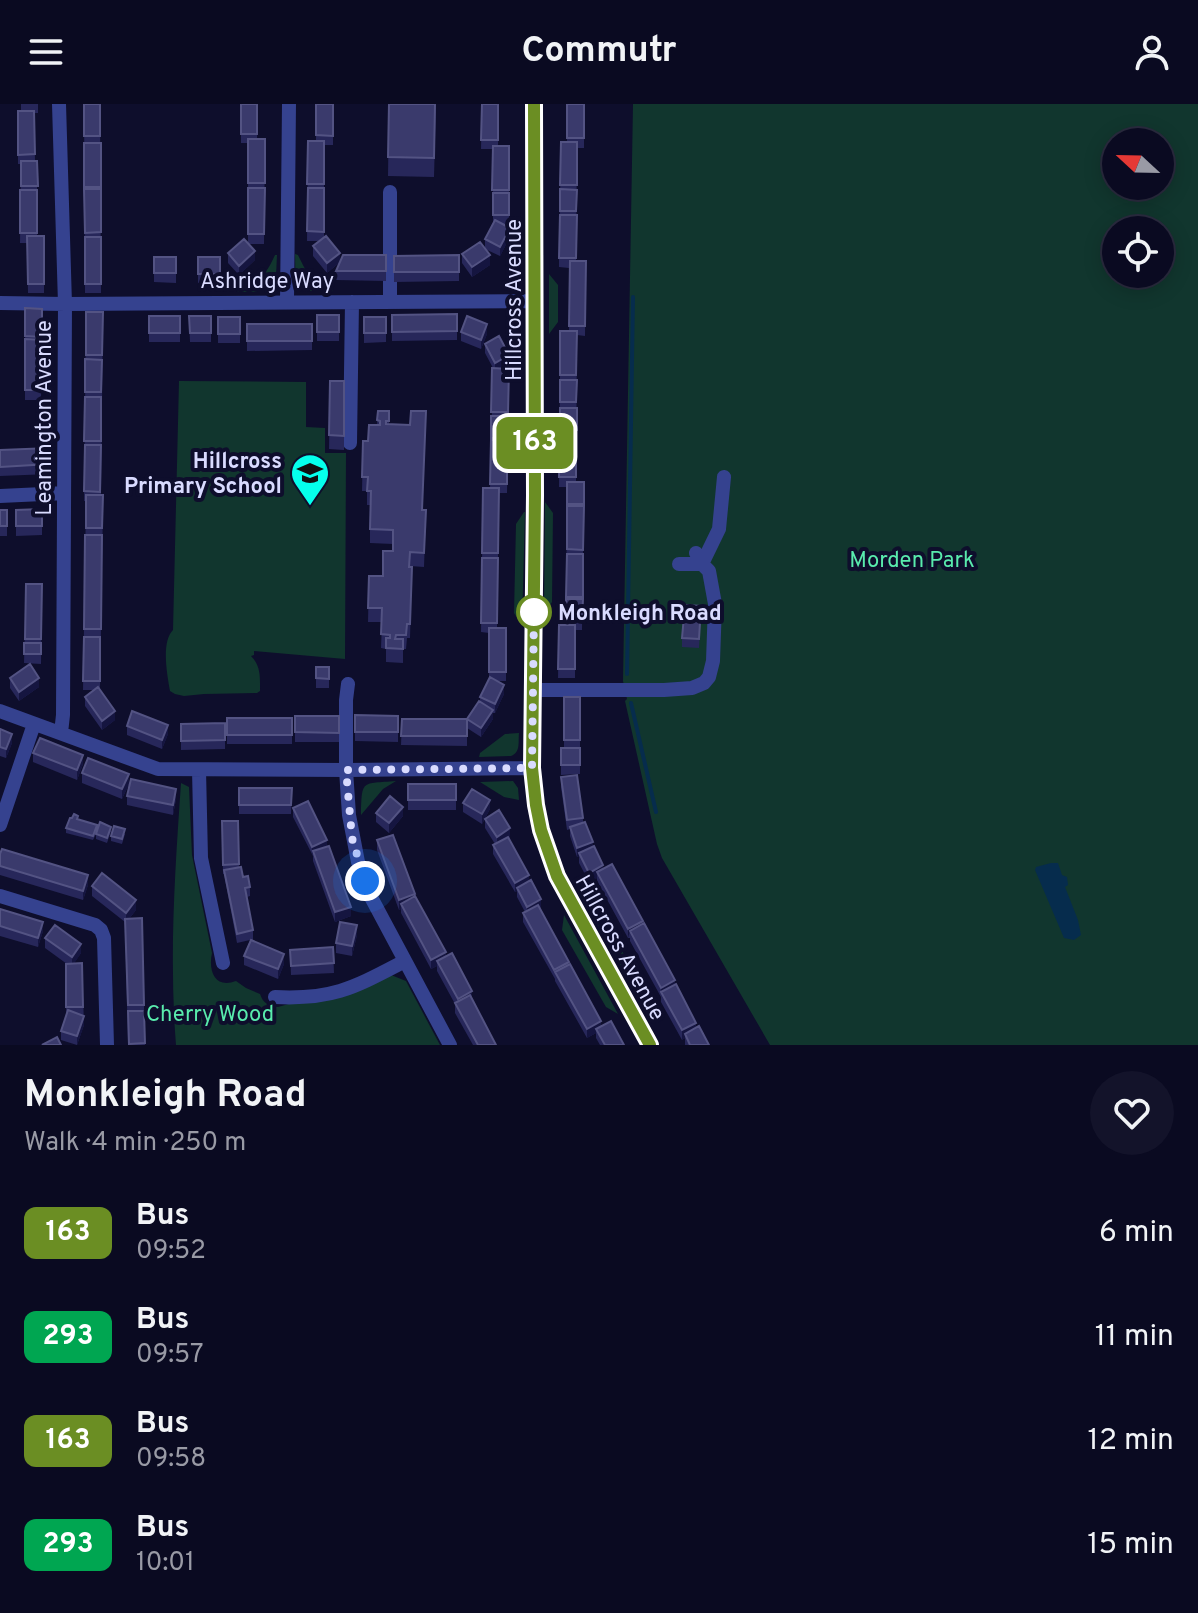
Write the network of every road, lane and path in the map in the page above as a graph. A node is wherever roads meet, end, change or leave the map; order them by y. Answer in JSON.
{"nodes":[{"id":1,"x":59,"y":104,"type":"edge"},
{"id":2,"x":289,"y":104,"type":"edge"},
{"id":3,"x":534,"y":104,"type":"edge"},
{"id":4,"x":390,"y":192,"type":"dead end"},
{"id":5,"x":390,"y":301,"type":"junction"},
{"id":6,"x":535,"y":301,"type":"junction"},
{"id":7,"x":287,"y":302,"type":"junction"},
{"id":8,"x":352,"y":302,"type":"junction"},
{"id":9,"x":0,"y":303,"type":"edge"},
{"id":10,"x":65,"y":304,"type":"junction"},
{"id":11,"x":350,"y":443,"type":"dead end"},
{"id":12,"x":724,"y":477,"type":"dead end"},
{"id":13,"x":64,"y":493,"type":"junction"},
{"id":14,"x":0,"y":496,"type":"edge"},
{"id":15,"x":699,"y":558,"type":"junction"},
{"id":16,"x":679,"y":564,"type":"dead end"},
{"id":17,"x":348,"y":684,"type":"dead end"},
{"id":18,"x":533,"y":690,"type":"junction"},
{"id":19,"x":0,"y":711,"type":"edge"},
{"id":20,"x":34,"y":724,"type":"junction"},
{"id":21,"x":61,"y":733,"type":"junction"},
{"id":22,"x":532,"y":768,"type":"junction"},
{"id":23,"x":199,"y":770,"type":"junction"},
{"id":24,"x":346,"y":770,"type":"junction"},
{"id":25,"x":0,"y":825,"type":"edge"},
{"id":26,"x":0,"y":896,"type":"edge"},
{"id":27,"x":405,"y":961,"type":"junction"},
{"id":28,"x":223,"y":963,"type":"dead end"},
{"id":29,"x":275,"y":997,"type":"dead end"},
{"id":30,"x":107,"y":1045,"type":"edge"},
{"id":31,"x":450,"y":1045,"type":"edge"},
{"id":32,"x":650,"y":1045,"type":"edge"}],
"edges":[{"from":1,"to":10,"type":"street","name":"Leamington Avenue"},
{"from":2,"to":7,"type":"street"},
{"from":3,"to":6,"type":"street","name":"Hillcross Avenue"},
{"from":4,"to":5,"type":"street"},
{"from":5,"to":6,"type":"street","name":"Ashridge Way"},
{"from":5,"to":8,"type":"street","name":"Ashridge Way"},
{"from":6,"to":18,"type":"street","name":"Hillcross Avenue"},
{"from":7,"to":8,"type":"street","name":"Ashridge Way"},
{"from":7,"to":10,"type":"street","name":"Ashridge Way"},
{"from":8,"to":11,"type":"street"},
{"from":9,"to":10,"type":"street","name":"Ashridge Way"},
{"from":10,"to":13,"type":"street","name":"Leamington Avenue"},
{"from":12,"to":15,"type":"street"},
{"from":13,"to":14,"type":"street"},
{"from":13,"to":21,"type":"street","name":"Leamington Avenue"},
{"from":15,"to":16,"type":"street"},
{"from":15,"to":18,"type":"street"},
{"from":17,"to":24,"type":"street"},
{"from":18,"to":22,"type":"street","name":"Hillcross Avenue"},
{"from":19,"to":20,"type":"street"},
{"from":20,"to":21,"type":"street"},
{"from":20,"to":25,"type":"street"},
{"from":21,"to":23,"type":"street"},
{"from":22,"to":24,"type":"street"},
{"from":22,"to":32,"type":"street","name":"Hillcross Avenue"},
{"from":23,"to":24,"type":"street"},
{"from":23,"to":28,"type":"street"},
{"from":24,"to":27,"type":"street"},
{"from":26,"to":30,"type":"street"},
{"from":27,"to":29,"type":"street"},
{"from":27,"to":31,"type":"street"}]}
